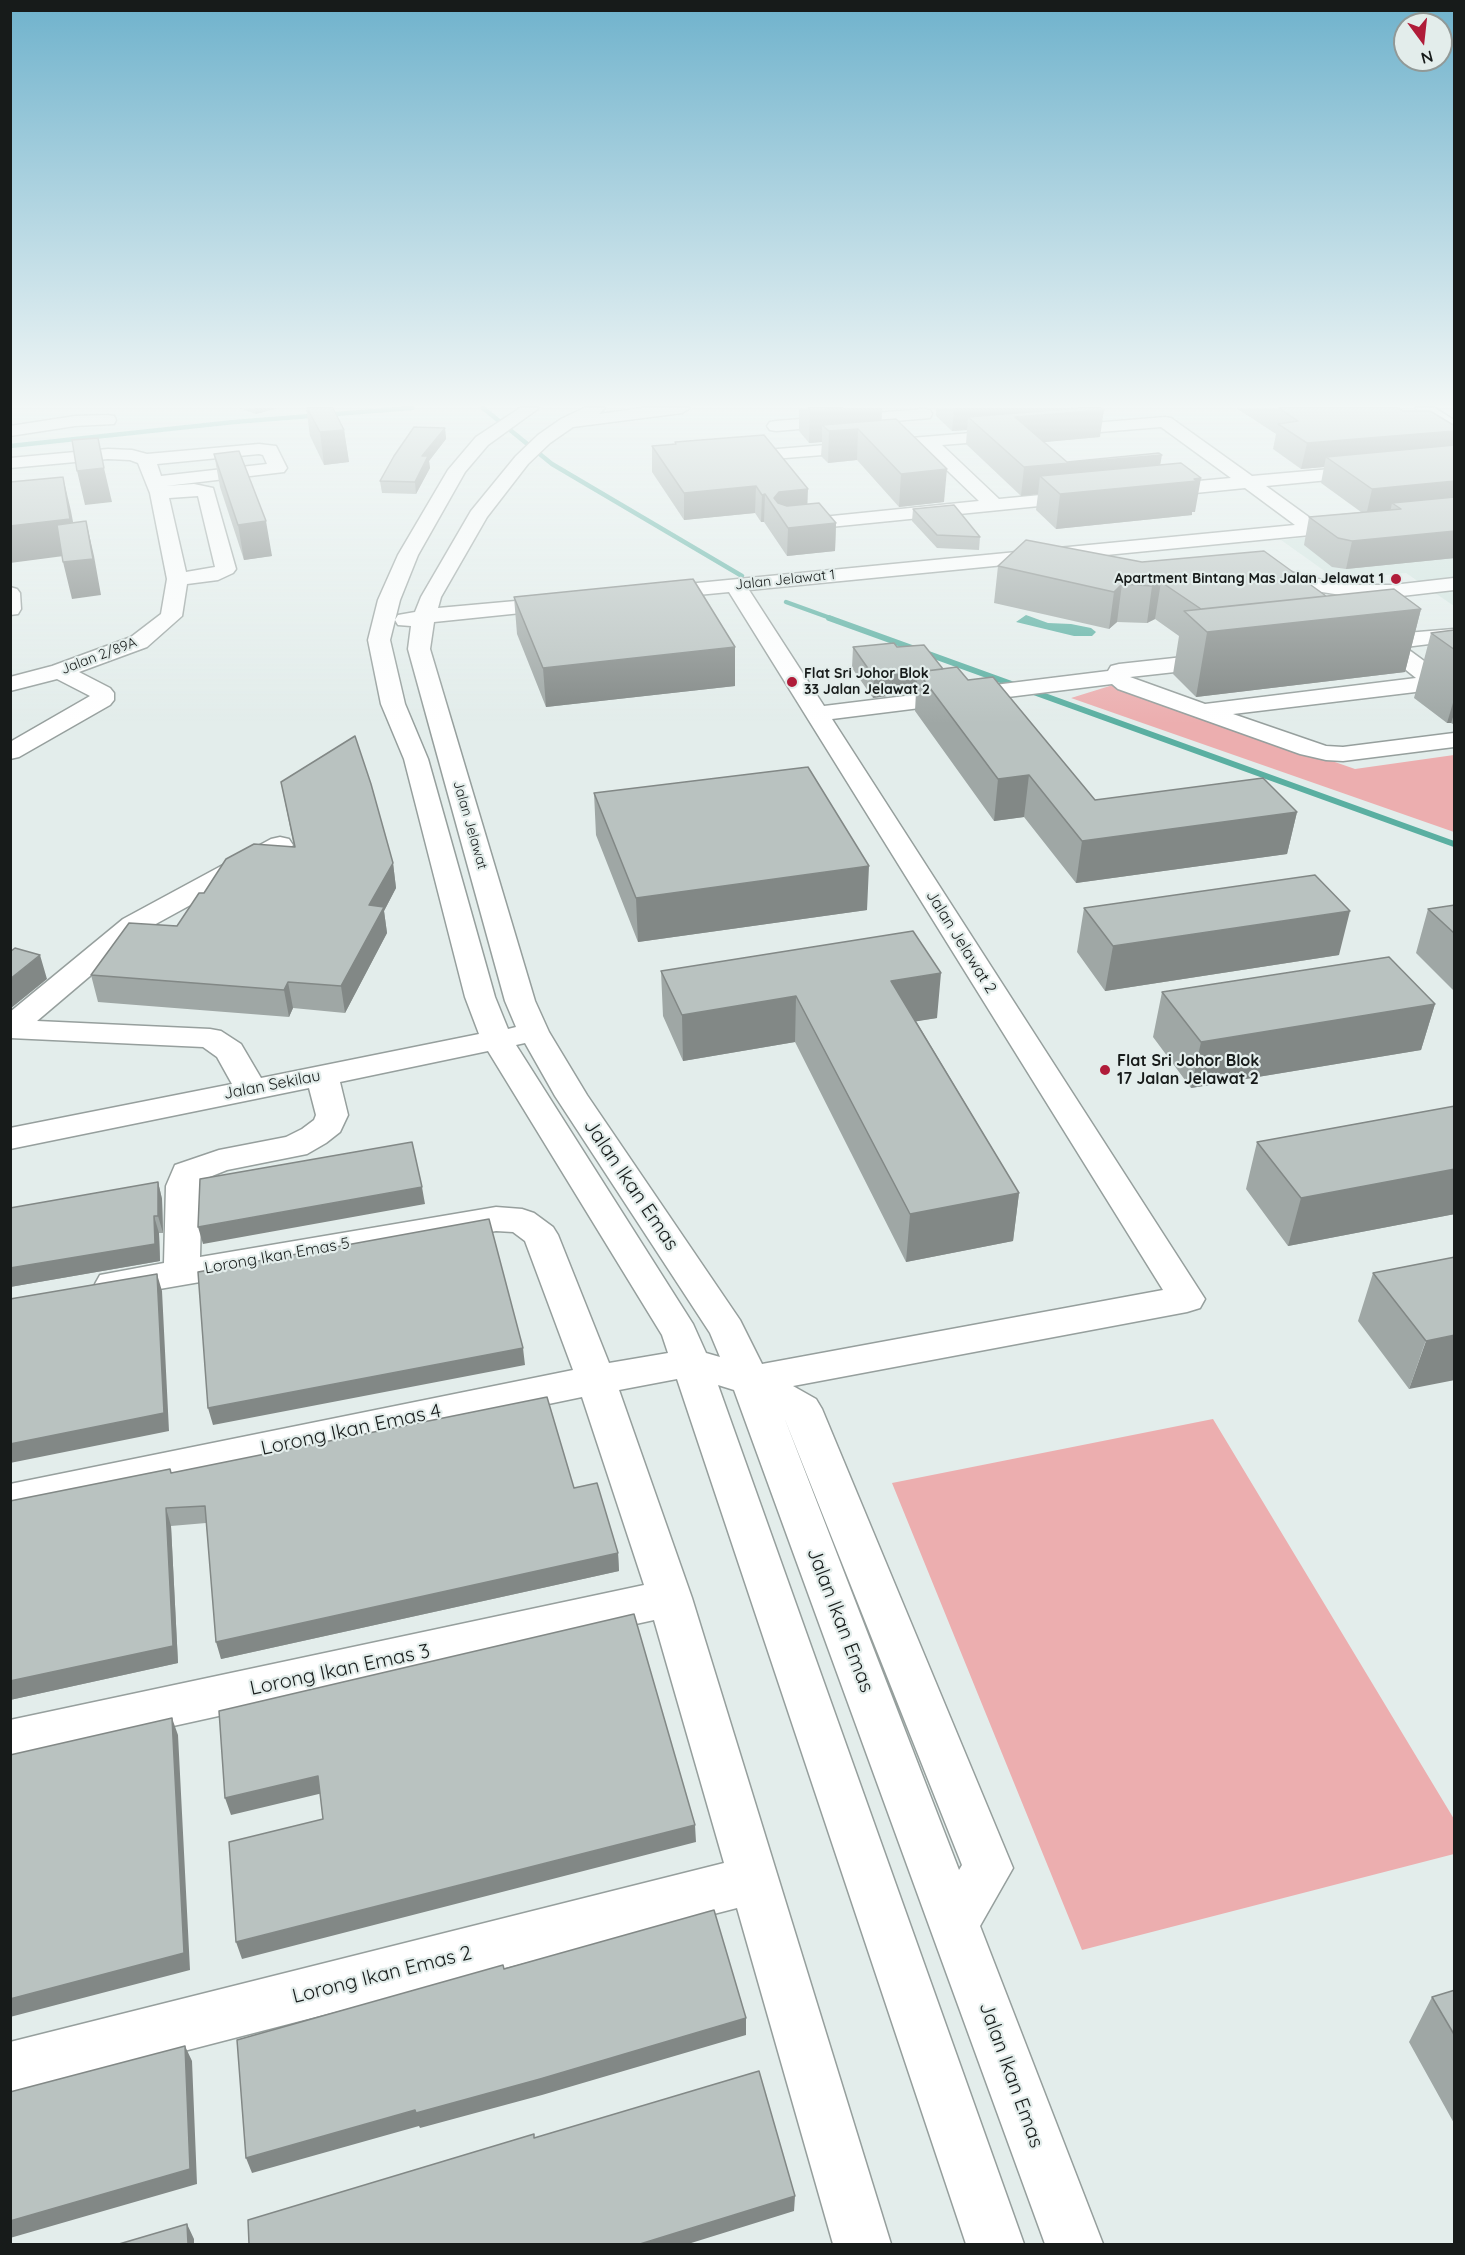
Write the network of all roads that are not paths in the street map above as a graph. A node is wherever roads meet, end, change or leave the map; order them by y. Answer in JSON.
{"nodes":[{"id":1,"x":163,"y":513,"type":"edge"},
{"id":2,"x":212,"y":513,"type":"edge"},
{"id":3,"x":915,"y":513,"type":"edge"},
{"id":4,"x":1292,"y":513,"type":"edge"},
{"id":5,"x":433,"y":514,"type":"joint"},
{"id":6,"x":478,"y":515,"type":"joint"},
{"id":7,"x":1365,"y":524,"type":"edge"},
{"id":8,"x":786,"y":525,"type":"edge"},
{"id":9,"x":1313,"y":529,"type":"junction"},
{"id":10,"x":1246,"y":536,"type":"junction"},
{"id":11,"x":1180,"y":542,"type":"junction"},
{"id":12,"x":1245,"y":559,"type":"junction"},
{"id":13,"x":177,"y":579,"type":"junction"},
{"id":14,"x":1455,"y":584,"type":"edge"},
{"id":15,"x":735,"y":585,"type":"junction"},
{"id":16,"x":1393,"y":591,"type":"junction"},
{"id":17,"x":10,"y":593,"type":"edge"},
{"id":18,"x":642,"y":595,"type":"edge"},
{"id":19,"x":1455,"y":599,"type":"edge"},
{"id":20,"x":389,"y":600,"type":"junction"},
{"id":21,"x":583,"y":600,"type":"edge"},
{"id":22,"x":10,"y":609,"type":"edge"},
{"id":23,"x":426,"y":616,"type":"junction"},
{"id":24,"x":1455,"y":636,"type":"edge"},
{"id":25,"x":379,"y":640,"type":"junction"},
{"id":26,"x":1385,"y":642,"type":"junction"},
{"id":27,"x":1350,"y":645,"type":"edge"},
{"id":28,"x":1246,"y":657,"type":"edge"},
{"id":29,"x":60,"y":671,"type":"junction"},
{"id":30,"x":1116,"y":677,"type":"junction"},
{"id":31,"x":10,"y":684,"type":"edge"},
{"id":32,"x":1446,"y":686,"type":"edge"},
{"id":33,"x":1206,"y":710,"type":"junction"},
{"id":34,"x":817,"y":714,"type":"junction"},
{"id":35,"x":1247,"y":726,"type":"junction"},
{"id":36,"x":1455,"y":740,"type":"edge"},
{"id":37,"x":10,"y":752,"type":"edge"},
{"id":38,"x":280,"y":845,"type":"edge"},
{"id":39,"x":10,"y":1028,"type":"edge"},
{"id":40,"x":516,"y":1036,"type":"junction"},
{"id":41,"x":322,"y":1075,"type":"junction"},
{"id":42,"x":251,"y":1089,"type":"junction"},
{"id":43,"x":10,"y":1138,"type":"edge"},
{"id":44,"x":182,"y":1272,"type":"junction"},
{"id":45,"x":79,"y":1290,"type":"edge"},
{"id":46,"x":691,"y":1363,"type":"junction"},
{"id":47,"x":596,"y":1380,"type":"junction"},
{"id":48,"x":750,"y":1380,"type":"junction"},
{"id":49,"x":10,"y":1500,"type":"edge"},
{"id":50,"x":670,"y":1598,"type":"junction"},
{"id":51,"x":10,"y":1741,"type":"edge"},
{"id":52,"x":753,"y":1880,"type":"junction"},
{"id":53,"x":10,"y":2069,"type":"edge"},
{"id":54,"x":862,"y":2244,"type":"edge"},
{"id":55,"x":995,"y":2244,"type":"edge"},
{"id":56,"x":1074,"y":2244,"type":"edge"}],
"edges":[{"from":1,"to":13,"type":"street","name":"Jalan 2/89A"},
{"from":2,"to":13,"type":"street"},
{"from":3,"to":8,"type":"street"},
{"from":4,"to":9,"type":"street"},
{"from":5,"to":6,"type":"street"},
{"from":5,"to":20,"type":"street"},
{"from":6,"to":23,"type":"street","name":"Jalan Jelawat"},
{"from":7,"to":9,"type":"street","name":"Jalan Jelawat 1"},
{"from":9,"to":10,"type":"street","name":"Jalan Jelawat 1"},
{"from":10,"to":11,"type":"street","name":"Jalan Jelawat 1"},
{"from":10,"to":12,"type":"street"},
{"from":11,"to":12,"type":"street","name":"Jalan Jelawat 1"},
{"from":11,"to":15,"type":"street","name":"Jalan Jelawat 1"},
{"from":12,"to":16,"type":"street","name":"Jalan Jelawat 1"},
{"from":13,"to":29,"type":"street","name":"Jalan 2/89A"},
{"from":14,"to":16,"type":"street"},
{"from":15,"to":18,"type":"street","name":"Jalan Jelawat 1"},
{"from":15,"to":34,"type":"street","name":"Jalan Jelawat 2"},
{"from":16,"to":19,"type":"street"},
{"from":17,"to":22,"type":"street"},
{"from":20,"to":23,"type":"street"},
{"from":20,"to":25,"type":"street"},
{"from":21,"to":23,"type":"street"},
{"from":23,"to":25,"type":"street"},
{"from":23,"to":40,"type":"street","name":"Jalan Jelawat"},
{"from":24,"to":26,"type":"street"},
{"from":25,"to":40,"type":"street"},
{"from":26,"to":27,"type":"street"},
{"from":26,"to":32,"type":"street"},
{"from":28,"to":30,"type":"street"},
{"from":29,"to":31,"type":"street","name":"Jalan 2/89A"},
{"from":29,"to":37,"type":"street"},
{"from":30,"to":33,"type":"street"},
{"from":30,"to":34,"type":"street"},
{"from":32,"to":33,"type":"street"},
{"from":32,"to":35,"type":"street"},
{"from":33,"to":35,"type":"street"},
{"from":34,"to":48,"type":"street","name":"Jalan Jelawat 2"},
{"from":35,"to":36,"type":"street"},
{"from":38,"to":39,"type":"street"},
{"from":39,"to":42,"type":"street"},
{"from":40,"to":41,"type":"street","name":"Jalan Sekilau"},
{"from":40,"to":46,"type":"street","name":"Jalan Ikan Emas"},
{"from":40,"to":48,"type":"street","name":"Jalan Ikan Emas"},
{"from":41,"to":42,"type":"street","name":"Jalan Sekilau"},
{"from":41,"to":44,"type":"street"},
{"from":42,"to":43,"type":"street","name":"Jalan Sekilau"},
{"from":44,"to":45,"type":"street","name":"Lorong Ikan Emas 5"},
{"from":44,"to":47,"type":"street","name":"Lorong Ikan Emas 5"},
{"from":46,"to":47,"type":"street","name":"Lorong Ikan Emas 4"},
{"from":46,"to":48,"type":"street"},
{"from":46,"to":55,"type":"street","name":"Jalan Ikan Emas"},
{"from":47,"to":49,"type":"street","name":"Lorong Ikan Emas 4"},
{"from":47,"to":50,"type":"street"},
{"from":48,"to":56,"type":"street","name":"Jalan Ikan Emas"},
{"from":50,"to":51,"type":"street","name":"Lorong Ikan Emas 3"},
{"from":50,"to":52,"type":"street"},
{"from":52,"to":53,"type":"street","name":"Lorong Ikan Emas 2"},
{"from":52,"to":54,"type":"street"}]}
